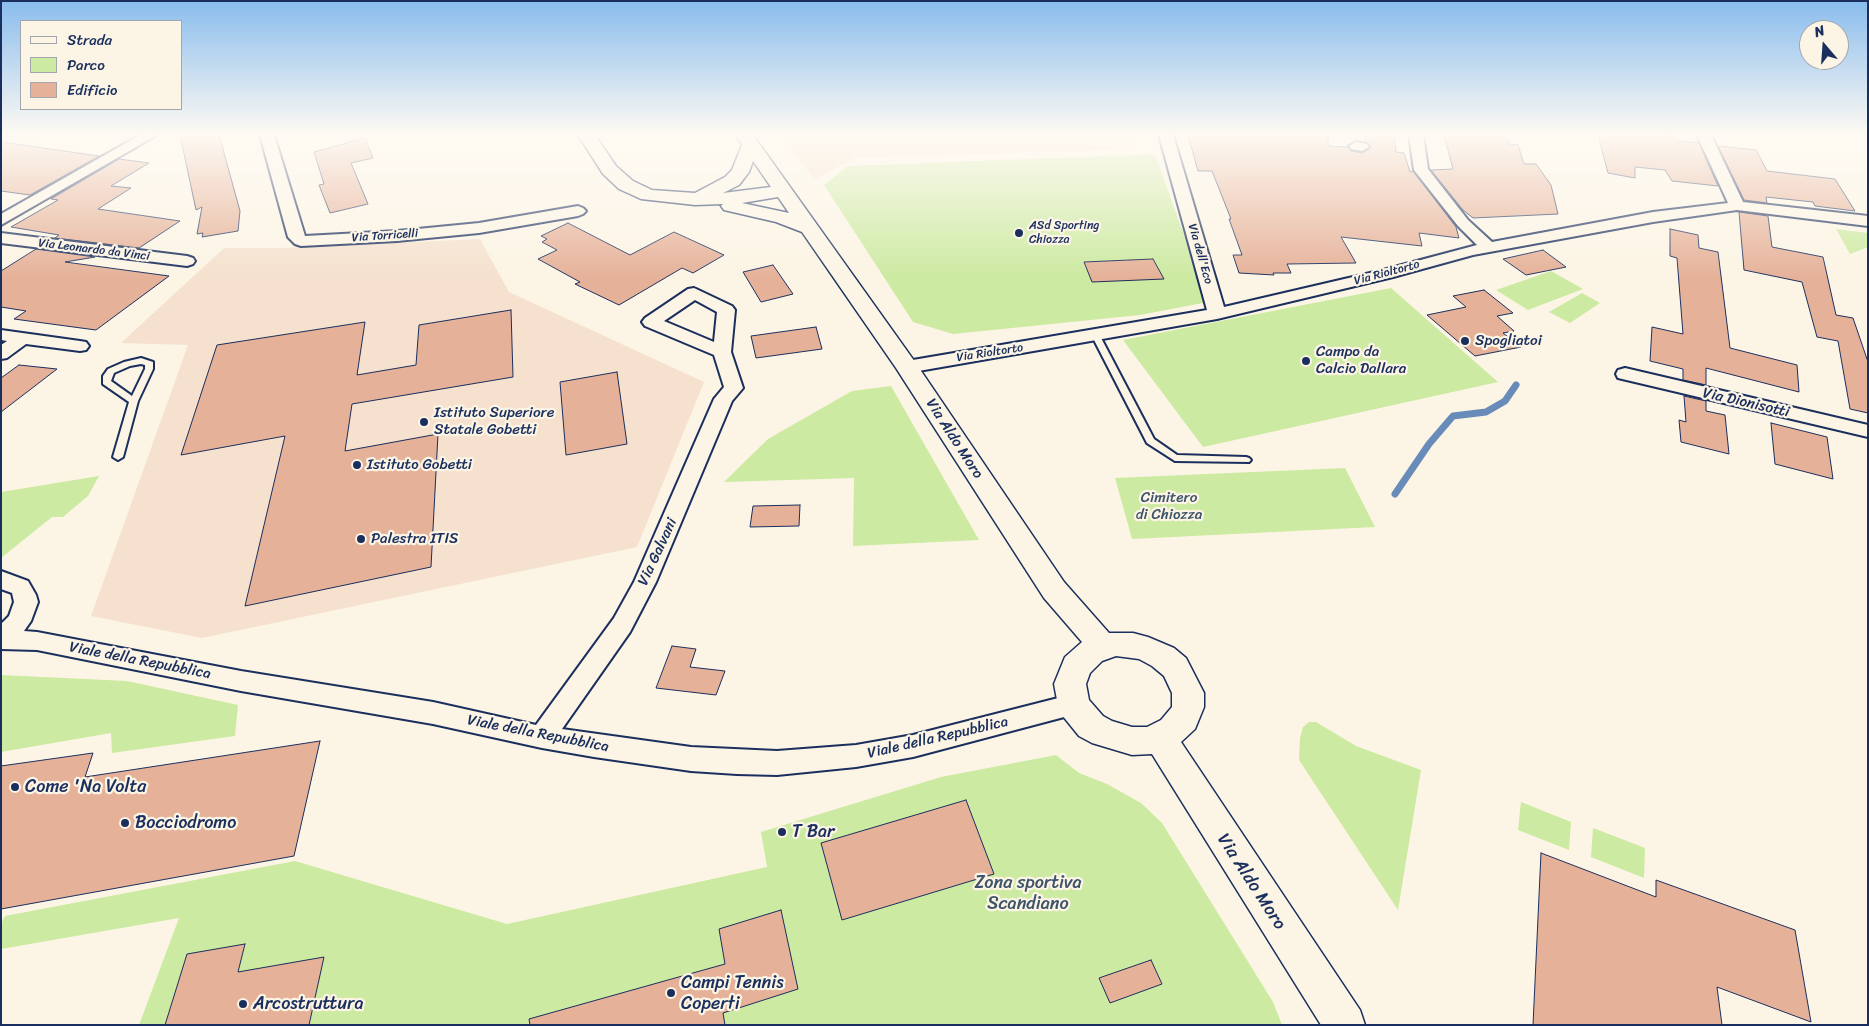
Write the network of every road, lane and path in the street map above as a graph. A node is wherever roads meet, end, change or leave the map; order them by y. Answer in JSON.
{"nodes":[{"id":1,"x":67,"y":183,"type":"edge"},
{"id":2,"x":281,"y":183,"type":"edge"},
{"id":3,"x":623,"y":183,"type":"edge"},
{"id":4,"x":728,"y":183,"type":"edge"},
{"id":5,"x":778,"y":183,"type":"edge"},
{"id":6,"x":1180,"y":183,"type":"edge"},
{"id":7,"x":1431,"y":183,"type":"edge"},
{"id":8,"x":1726,"y":183,"type":"edge"},
{"id":9,"x":784,"y":191,"type":"junction"},
{"id":10,"x":695,"y":199,"type":"junction"},
{"id":11,"x":1736,"y":206,"type":"junction"},
{"id":12,"x":578,"y":211,"type":"dead end"},
{"id":13,"x":1,"y":220,"type":"edge"},
{"id":14,"x":1868,"y":221,"type":"edge"},
{"id":15,"x":810,"y":228,"type":"junction"},
{"id":16,"x":1,"y":238,"type":"edge"},
{"id":17,"x":1488,"y":247,"type":"junction"},
{"id":18,"x":187,"y":262,"type":"dead end"},
{"id":19,"x":1217,"y":314,"type":"junction"},
{"id":20,"x":1,"y":335,"type":"edge"},
{"id":21,"x":1096,"y":336,"type":"junction"},
{"id":22,"x":23,"y":338,"type":"junction"},
{"id":23,"x":80,"y":346,"type":"dead end"},
{"id":24,"x":722,"y":352,"type":"dead end"},
{"id":25,"x":1,"y":354,"type":"edge"},
{"id":26,"x":907,"y":367,"type":"junction"},
{"id":27,"x":1625,"y":374,"type":"dead end"},
{"id":28,"x":134,"y":401,"type":"junction"},
{"id":29,"x":1868,"y":430,"type":"edge"},
{"id":30,"x":118,"y":457,"type":"dead end"},
{"id":31,"x":1246,"y":460,"type":"dead end"},
{"id":32,"x":1,"y":579,"type":"edge"},
{"id":33,"x":2,"y":640,"type":"edge"},
{"id":34,"x":1101,"y":647,"type":"junction"},
{"id":35,"x":1074,"y":705,"type":"junction"},
{"id":36,"x":542,"y":737,"type":"junction"},
{"id":37,"x":1160,"y":737,"type":"junction"},
{"id":38,"x":1345,"y":1025,"type":"edge"}],
"edges":[{"from":1,"to":13,"type":"street"},
{"from":2,"to":12,"type":"street","name":"Via Torricelli"},
{"from":3,"to":10,"type":"main road","name":"Via Aldo Moro"},
{"from":4,"to":10,"type":"main road","name":"Via Aldo Moro"},
{"from":5,"to":9,"type":"main road","name":"Via Aldo Moro"},
{"from":6,"to":19,"type":"street","name":"Via dell'Eco"},
{"from":7,"to":17,"type":"street"},
{"from":8,"to":11,"type":"street"},
{"from":9,"to":10,"type":"main road","name":"Via Aldo Moro"},
{"from":9,"to":15,"type":"main road","name":"Via Aldo Moro"},
{"from":10,"to":15,"type":"main road","name":"Via Aldo Moro"},
{"from":11,"to":14,"type":"street","name":"Via Rioltorto"},
{"from":11,"to":17,"type":"street","name":"Via Rioltorto"},
{"from":15,"to":26,"type":"main road","name":"Via Aldo Moro"},
{"from":16,"to":18,"type":"street","name":"Via Leonardo da Vinci"},
{"from":17,"to":19,"type":"street","name":"Via Rioltorto"},
{"from":19,"to":21,"type":"street","name":"Via Rioltorto"},
{"from":20,"to":22,"type":"street"},
{"from":21,"to":26,"type":"street","name":"Via Rioltorto"},
{"from":21,"to":31,"type":"lane"},
{"from":22,"to":23,"type":"street"},
{"from":22,"to":25,"type":"street"},
{"from":24,"to":36,"type":"street","name":"Via Galvani"},
{"from":26,"to":34,"type":"main road","name":"Via Aldo Moro"},
{"from":27,"to":29,"type":"street","name":"Via Dionisotti"},
{"from":28,"to":28,"type":"lane"},
{"from":28,"to":30,"type":"lane"},
{"from":32,"to":33,"type":"street","name":"Viale della Repubblica"},
{"from":33,"to":36,"type":"street","name":"Viale della Repubblica"},
{"from":34,"to":35,"type":"main road"},
{"from":34,"to":37,"type":"main road"},
{"from":35,"to":36,"type":"street","name":"Viale della Repubblica"},
{"from":35,"to":37,"type":"main road"},
{"from":37,"to":38,"type":"main road","name":"Via Aldo Moro"}]}
